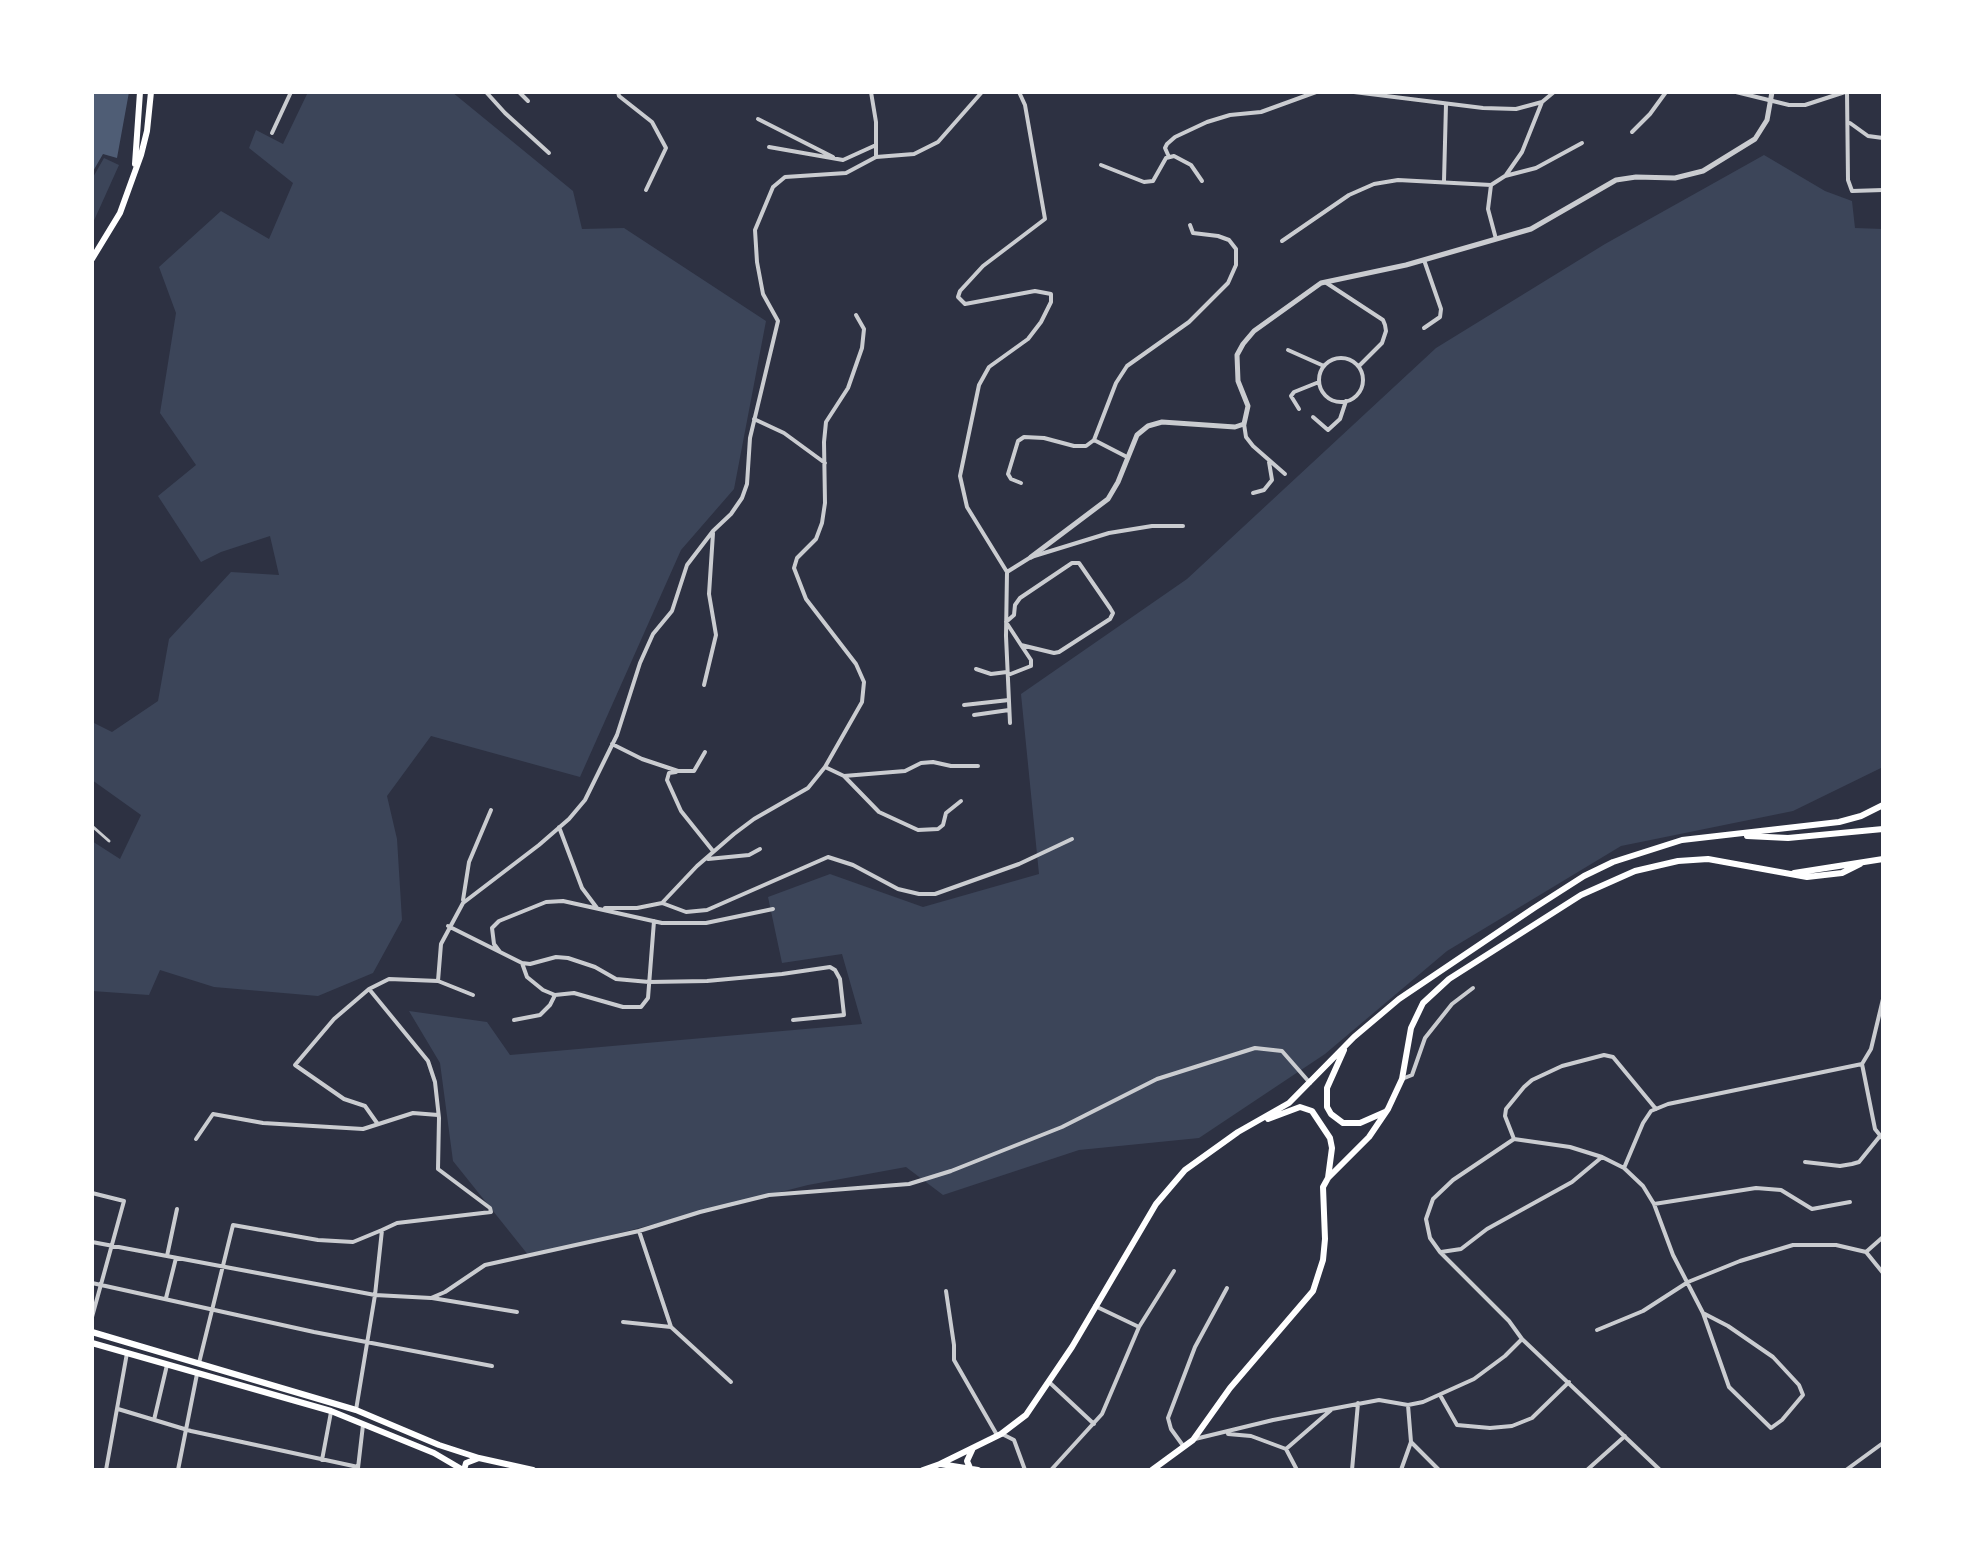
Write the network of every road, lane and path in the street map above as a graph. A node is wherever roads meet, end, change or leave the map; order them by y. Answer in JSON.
{"nodes":[{"id":1,"x":140,"y":92,"type":"edge"},
{"id":2,"x":151,"y":92,"type":"edge"},
{"id":3,"x":291,"y":92,"type":"edge"},
{"id":4,"x":486,"y":92,"type":"edge"},
{"id":5,"x":519,"y":92,"type":"edge"},
{"id":6,"x":618,"y":92,"type":"edge"},
{"id":7,"x":871,"y":92,"type":"edge"},
{"id":8,"x":982,"y":92,"type":"edge"},
{"id":9,"x":1019,"y":92,"type":"edge"},
{"id":10,"x":1295,"y":92,"type":"edge"},
{"id":11,"x":1316,"y":92,"type":"edge"},
{"id":12,"x":1354,"y":92,"type":"edge"},
{"id":13,"x":1554,"y":92,"type":"edge"},
{"id":14,"x":1666,"y":92,"type":"edge"},
{"id":15,"x":1736,"y":92,"type":"edge"},
{"id":16,"x":1772,"y":92,"type":"edge"},
{"id":17,"x":1846,"y":92,"type":"edge"},
{"id":18,"x":528,"y":101,"type":"dead end"},
{"id":19,"x":1289,"y":101,"type":"junction"},
{"id":20,"x":1771,"y":101,"type":"junction"},
{"id":21,"x":1542,"y":102,"type":"junction"},
{"id":22,"x":1446,"y":104,"type":"junction"},
{"id":23,"x":758,"y":119,"type":"dead end"},
{"id":24,"x":1848,"y":122,"type":"junction"},
{"id":25,"x":1632,"y":132,"type":"dead end"},
{"id":26,"x":272,"y":133,"type":"dead end"},
{"id":27,"x":1883,"y":138,"type":"edge"},
{"id":28,"x":1582,"y":143,"type":"dead end"},
{"id":29,"x":876,"y":145,"type":"junction"},
{"id":30,"x":769,"y":147,"type":"dead end"},
{"id":31,"x":549,"y":153,"type":"dead end"},
{"id":32,"x":876,"y":157,"type":"junction"},
{"id":33,"x":1169,"y":157,"type":"junction"},
{"id":34,"x":835,"y":158,"type":"junction"},
{"id":35,"x":1101,"y":165,"type":"dead end"},
{"id":36,"x":135,"y":168,"type":"junction"},
{"id":37,"x":1505,"y":176,"type":"junction"},
{"id":38,"x":1202,"y":181,"type":"dead end"},
{"id":39,"x":1444,"y":181,"type":"junction"},
{"id":40,"x":1491,"y":185,"type":"junction"},
{"id":41,"x":646,"y":190,"type":"dead end"},
{"id":42,"x":1883,"y":190,"type":"edge"},
{"id":43,"x":1190,"y":225,"type":"dead end"},
{"id":44,"x":1496,"y":239,"type":"junction"},
{"id":45,"x":1282,"y":241,"type":"dead end"},
{"id":46,"x":92,"y":259,"type":"edge"},
{"id":47,"x":1424,"y":260,"type":"junction"},
{"id":48,"x":1325,"y":282,"type":"junction"},
{"id":49,"x":856,"y":315,"type":"dead end"},
{"id":50,"x":1424,"y":328,"type":"dead end"},
{"id":51,"x":1288,"y":350,"type":"dead end"},
{"id":52,"x":1324,"y":366,"type":"junction"},
{"id":53,"x":1359,"y":366,"type":"junction"},
{"id":54,"x":1319,"y":382,"type":"junction"},
{"id":55,"x":1346,"y":401,"type":"junction"},
{"id":56,"x":1299,"y":409,"type":"dead end"},
{"id":57,"x":1313,"y":417,"type":"dead end"},
{"id":58,"x":754,"y":419,"type":"junction"},
{"id":59,"x":1244,"y":424,"type":"junction"},
{"id":60,"x":1094,"y":440,"type":"junction"},
{"id":61,"x":1127,"y":457,"type":"junction"},
{"id":62,"x":1269,"y":460,"type":"junction"},
{"id":63,"x":825,"y":463,"type":"junction"},
{"id":64,"x":1285,"y":474,"type":"dead end"},
{"id":65,"x":1021,"y":483,"type":"dead end"},
{"id":66,"x":1253,"y":493,"type":"dead end"},
{"id":67,"x":1183,"y":526,"type":"dead end"},
{"id":68,"x":713,"y":531,"type":"junction"},
{"id":69,"x":1031,"y":557,"type":"junction"},
{"id":70,"x":1007,"y":572,"type":"junction"},
{"id":71,"x":1006,"y":622,"type":"junction"},
{"id":72,"x":1021,"y":645,"type":"junction"},
{"id":73,"x":976,"y":669,"type":"dead end"},
{"id":74,"x":1008,"y":673,"type":"junction"},
{"id":75,"x":704,"y":685,"type":"dead end"},
{"id":76,"x":1009,"y":700,"type":"junction"},
{"id":77,"x":964,"y":705,"type":"dead end"},
{"id":78,"x":1009,"y":710,"type":"junction"},
{"id":79,"x":974,"y":715,"type":"dead end"},
{"id":80,"x":1010,"y":723,"type":"dead end"},
{"id":81,"x":612,"y":744,"type":"junction"},
{"id":82,"x":705,"y":752,"type":"dead end"},
{"id":83,"x":978,"y":766,"type":"dead end"},
{"id":84,"x":825,"y":767,"type":"junction"},
{"id":85,"x":678,"y":771,"type":"junction"},
{"id":86,"x":844,"y":776,"type":"junction"},
{"id":87,"x":961,"y":801,"type":"dead end"},
{"id":88,"x":1883,"y":805,"type":"edge"},
{"id":89,"x":491,"y":810,"type":"dead end"},
{"id":90,"x":92,"y":826,"type":"edge"},
{"id":91,"x":559,"y":827,"type":"junction"},
{"id":92,"x":1883,"y":829,"type":"edge"},
{"id":93,"x":1735,"y":835,"type":"junction"},
{"id":94,"x":1072,"y":839,"type":"dead end"},
{"id":95,"x":109,"y":841,"type":"dead end"},
{"id":96,"x":760,"y":849,"type":"dead end"},
{"id":97,"x":714,"y":851,"type":"junction"},
{"id":98,"x":705,"y":859,"type":"junction"},
{"id":99,"x":1883,"y":859,"type":"edge"},
{"id":100,"x":463,"y":903,"type":"junction"},
{"id":101,"x":662,"y":903,"type":"junction"},
{"id":102,"x":597,"y":908,"type":"junction"},
{"id":103,"x":773,"y":909,"type":"dead end"},
{"id":104,"x":654,"y":921,"type":"junction"},
{"id":105,"x":448,"y":926,"type":"junction"},
{"id":106,"x":501,"y":953,"type":"junction"},
{"id":107,"x":522,"y":963,"type":"junction"},
{"id":108,"x":438,"y":981,"type":"junction"},
{"id":109,"x":649,"y":982,"type":"junction"},
{"id":110,"x":1473,"y":988,"type":"dead end"},
{"id":111,"x":369,"y":989,"type":"junction"},
{"id":112,"x":473,"y":995,"type":"dead end"},
{"id":113,"x":555,"y":995,"type":"junction"},
{"id":114,"x":1883,"y":999,"type":"edge"},
{"id":115,"x":514,"y":1020,"type":"dead end"},
{"id":116,"x":793,"y":1020,"type":"dead end"},
{"id":117,"x":1345,"y":1046,"type":"junction"},
{"id":118,"x":1862,"y":1064,"type":"junction"},
{"id":119,"x":1402,"y":1079,"type":"junction"},
{"id":120,"x":1310,"y":1083,"type":"junction"},
{"id":121,"x":1388,"y":1109,"type":"junction"},
{"id":122,"x":1656,"y":1109,"type":"junction"},
{"id":123,"x":438,"y":1115,"type":"junction"},
{"id":124,"x":1261,"y":1121,"type":"junction"},
{"id":125,"x":377,"y":1123,"type":"junction"},
{"id":126,"x":1882,"y":1138,"type":"edge"},
{"id":127,"x":196,"y":1139,"type":"dead end"},
{"id":128,"x":1514,"y":1139,"type":"junction"},
{"id":129,"x":1602,"y":1157,"type":"junction"},
{"id":130,"x":1805,"y":1162,"type":"dead end"},
{"id":131,"x":1624,"y":1168,"type":"junction"},
{"id":132,"x":1328,"y":1178,"type":"junction"},
{"id":133,"x":92,"y":1193,"type":"edge"},
{"id":134,"x":1850,"y":1202,"type":"dead end"},
{"id":135,"x":1654,"y":1204,"type":"junction"},
{"id":136,"x":177,"y":1209,"type":"dead end"},
{"id":137,"x":382,"y":1230,"type":"junction"},
{"id":138,"x":639,"y":1231,"type":"junction"},
{"id":139,"x":1883,"y":1237,"type":"edge"},
{"id":140,"x":92,"y":1242,"type":"edge"},
{"id":141,"x":111,"y":1247,"type":"junction"},
{"id":142,"x":1440,"y":1252,"type":"junction"},
{"id":143,"x":1866,"y":1252,"type":"junction"},
{"id":144,"x":167,"y":1256,"type":"junction"},
{"id":145,"x":176,"y":1257,"type":"junction"},
{"id":146,"x":221,"y":1265,"type":"junction"},
{"id":147,"x":1174,"y":1271,"type":"dead end"},
{"id":148,"x":1883,"y":1273,"type":"edge"},
{"id":149,"x":1688,"y":1282,"type":"junction"},
{"id":150,"x":92,"y":1283,"type":"edge"},
{"id":151,"x":101,"y":1285,"type":"junction"},
{"id":152,"x":1227,"y":1288,"type":"dead end"},
{"id":153,"x":946,"y":1291,"type":"dead end"},
{"id":154,"x":375,"y":1295,"type":"junction"},
{"id":155,"x":166,"y":1298,"type":"junction"},
{"id":156,"x":431,"y":1298,"type":"junction"},
{"id":157,"x":1095,"y":1306,"type":"junction"},
{"id":158,"x":212,"y":1308,"type":"junction"},
{"id":159,"x":517,"y":1312,"type":"dead end"},
{"id":160,"x":1703,"y":1313,"type":"junction"},
{"id":161,"x":92,"y":1317,"type":"edge"},
{"id":162,"x":623,"y":1322,"type":"dead end"},
{"id":163,"x":671,"y":1327,"type":"junction"},
{"id":164,"x":1139,"y":1327,"type":"junction"},
{"id":165,"x":1597,"y":1330,"type":"dead end"},
{"id":166,"x":92,"y":1332,"type":"edge"},
{"id":167,"x":1522,"y":1339,"type":"junction"},
{"id":168,"x":368,"y":1342,"type":"junction"},
{"id":169,"x":92,"y":1343,"type":"edge"},
{"id":170,"x":127,"y":1353,"type":"junction"},
{"id":171,"x":167,"y":1365,"type":"junction"},
{"id":172,"x":199,"y":1365,"type":"junction"},
{"id":173,"x":492,"y":1366,"type":"dead end"},
{"id":174,"x":197,"y":1374,"type":"junction"},
{"id":175,"x":1048,"y":1381,"type":"junction"},
{"id":176,"x":731,"y":1382,"type":"dead end"},
{"id":177,"x":1569,"y":1382,"type":"junction"},
{"id":178,"x":1440,"y":1395,"type":"junction"},
{"id":179,"x":1358,"y":1403,"type":"junction"},
{"id":180,"x":1408,"y":1405,"type":"junction"},
{"id":181,"x":1333,"y":1408,"type":"junction"},
{"id":182,"x":118,"y":1409,"type":"junction"},
{"id":183,"x":356,"y":1410,"type":"junction"},
{"id":184,"x":331,"y":1411,"type":"junction"},
{"id":185,"x":154,"y":1420,"type":"junction"},
{"id":186,"x":363,"y":1422,"type":"junction"},
{"id":187,"x":1094,"y":1424,"type":"junction"},
{"id":188,"x":186,"y":1429,"type":"junction"},
{"id":189,"x":999,"y":1434,"type":"junction"},
{"id":190,"x":1226,"y":1434,"type":"junction"},
{"id":191,"x":1625,"y":1436,"type":"junction"},
{"id":192,"x":1193,"y":1440,"type":"junction"},
{"id":193,"x":1411,"y":1442,"type":"junction"},
{"id":194,"x":1883,"y":1445,"type":"edge"},
{"id":195,"x":976,"y":1446,"type":"junction"},
{"id":196,"x":1184,"y":1447,"type":"junction"},
{"id":197,"x":1286,"y":1449,"type":"junction"},
{"id":198,"x":479,"y":1458,"type":"junction"},
{"id":199,"x":322,"y":1460,"type":"junction"},
{"id":200,"x":940,"y":1464,"type":"junction"},
{"id":201,"x":358,"y":1469,"type":"edge"},
{"id":202,"x":970,"y":1469,"type":"edge"},
{"id":203,"x":106,"y":1470,"type":"edge"},
{"id":204,"x":178,"y":1470,"type":"edge"},
{"id":205,"x":463,"y":1470,"type":"edge"},
{"id":206,"x":533,"y":1470,"type":"edge"},
{"id":207,"x":923,"y":1470,"type":"edge"},
{"id":208,"x":978,"y":1470,"type":"edge"},
{"id":209,"x":1025,"y":1470,"type":"edge"},
{"id":210,"x":1051,"y":1470,"type":"edge"},
{"id":211,"x":1152,"y":1470,"type":"edge"},
{"id":212,"x":1297,"y":1470,"type":"edge"},
{"id":213,"x":1352,"y":1470,"type":"edge"},
{"id":214,"x":1401,"y":1470,"type":"edge"},
{"id":215,"x":1439,"y":1470,"type":"edge"},
{"id":216,"x":1587,"y":1470,"type":"edge"},
{"id":217,"x":1660,"y":1470,"type":"edge"},
{"id":218,"x":1846,"y":1470,"type":"edge"}],
"edges":[{"from":1,"to":36,"type":"main road"},
{"from":2,"to":36,"type":"main road"},
{"from":3,"to":26,"type":"street"},
{"from":4,"to":31,"type":"street"},
{"from":5,"to":18,"type":"street"},
{"from":6,"to":41,"type":"street"},
{"from":7,"to":29,"type":"street"},
{"from":8,"to":32,"type":"street"},
{"from":9,"to":70,"type":"street"},
{"from":10,"to":19,"type":"street"},
{"from":11,"to":19,"type":"street"},
{"from":12,"to":22,"type":"street"},
{"from":13,"to":21,"type":"street"},
{"from":14,"to":25,"type":"street"},
{"from":15,"to":20,"type":"street"},
{"from":16,"to":20,"type":"street"},
{"from":17,"to":20,"type":"street"},
{"from":17,"to":24,"type":"street"},
{"from":19,"to":33,"type":"street"},
{"from":20,"to":44,"type":"street"},
{"from":21,"to":22,"type":"street"},
{"from":21,"to":37,"type":"street"},
{"from":22,"to":39,"type":"street"},
{"from":23,"to":34,"type":"street"},
{"from":24,"to":27,"type":"street"},
{"from":24,"to":42,"type":"street"},
{"from":28,"to":37,"type":"street"},
{"from":29,"to":32,"type":"street"},
{"from":29,"to":34,"type":"street"},
{"from":30,"to":34,"type":"street"},
{"from":32,"to":58,"type":"street"},
{"from":33,"to":35,"type":"street"},
{"from":33,"to":38,"type":"street"},
{"from":36,"to":46,"type":"main road"},
{"from":37,"to":40,"type":"street"},
{"from":39,"to":40,"type":"street"},
{"from":39,"to":45,"type":"street"},
{"from":40,"to":44,"type":"street"},
{"from":43,"to":60,"type":"street"},
{"from":44,"to":47,"type":"street"},
{"from":47,"to":48,"type":"street"},
{"from":47,"to":50,"type":"street"},
{"from":48,"to":53,"type":"street"},
{"from":48,"to":59,"type":"street"},
{"from":49,"to":63,"type":"street"},
{"from":51,"to":52,"type":"street"},
{"from":52,"to":53,"type":"street"},
{"from":52,"to":54,"type":"street"},
{"from":53,"to":55,"type":"street"},
{"from":54,"to":55,"type":"street"},
{"from":54,"to":56,"type":"street"},
{"from":55,"to":57,"type":"street"},
{"from":58,"to":63,"type":"street"},
{"from":58,"to":68,"type":"street"},
{"from":59,"to":61,"type":"street"},
{"from":59,"to":62,"type":"street"},
{"from":60,"to":61,"type":"street"},
{"from":60,"to":65,"type":"street"},
{"from":61,"to":69,"type":"street"},
{"from":62,"to":64,"type":"street"},
{"from":62,"to":66,"type":"street"},
{"from":63,"to":84,"type":"street"},
{"from":67,"to":69,"type":"street"},
{"from":68,"to":75,"type":"street"},
{"from":68,"to":81,"type":"street"},
{"from":69,"to":70,"type":"street"},
{"from":70,"to":71,"type":"street"},
{"from":71,"to":72,"type":"street"},
{"from":71,"to":72,"type":"street"},
{"from":71,"to":74,"type":"street"},
{"from":72,"to":74,"type":"street"},
{"from":73,"to":74,"type":"street"},
{"from":74,"to":76,"type":"street"},
{"from":76,"to":77,"type":"street"},
{"from":76,"to":78,"type":"street"},
{"from":78,"to":79,"type":"street"},
{"from":78,"to":80,"type":"street"},
{"from":81,"to":85,"type":"street"},
{"from":81,"to":91,"type":"street"},
{"from":82,"to":85,"type":"street"},
{"from":83,"to":86,"type":"street"},
{"from":84,"to":86,"type":"street"},
{"from":84,"to":97,"type":"street"},
{"from":85,"to":97,"type":"street"},
{"from":86,"to":87,"type":"street"},
{"from":88,"to":93,"type":"main road"},
{"from":89,"to":100,"type":"street"},
{"from":90,"to":95,"type":"street"},
{"from":91,"to":100,"type":"street"},
{"from":91,"to":102,"type":"street"},
{"from":92,"to":93,"type":"main road"},
{"from":93,"to":117,"type":"main road"},
{"from":94,"to":101,"type":"street"},
{"from":96,"to":98,"type":"street"},
{"from":97,"to":98,"type":"street"},
{"from":98,"to":101,"type":"street"},
{"from":99,"to":119,"type":"main road"},
{"from":100,"to":105,"type":"street"},
{"from":101,"to":102,"type":"street"},
{"from":102,"to":104,"type":"street"},
{"from":102,"to":106,"type":"street"},
{"from":103,"to":104,"type":"street"},
{"from":104,"to":109,"type":"street"},
{"from":105,"to":106,"type":"street"},
{"from":105,"to":108,"type":"street"},
{"from":106,"to":107,"type":"street"},
{"from":107,"to":109,"type":"street"},
{"from":107,"to":113,"type":"street"},
{"from":108,"to":111,"type":"street"},
{"from":108,"to":112,"type":"street"},
{"from":109,"to":113,"type":"street"},
{"from":109,"to":116,"type":"street"},
{"from":110,"to":119,"type":"street"},
{"from":111,"to":123,"type":"street"},
{"from":111,"to":125,"type":"street"},
{"from":113,"to":115,"type":"street"},
{"from":114,"to":118,"type":"street"},
{"from":117,"to":120,"type":"main road"},
{"from":117,"to":121,"type":"main road"},
{"from":118,"to":122,"type":"street"},
{"from":118,"to":126,"type":"street"},
{"from":119,"to":121,"type":"main road"},
{"from":120,"to":124,"type":"main road"},
{"from":120,"to":138,"type":"street"},
{"from":121,"to":132,"type":"main road"},
{"from":122,"to":128,"type":"street"},
{"from":122,"to":131,"type":"street"},
{"from":123,"to":125,"type":"street"},
{"from":123,"to":137,"type":"street"},
{"from":124,"to":132,"type":"main road"},
{"from":124,"to":157,"type":"main road"},
{"from":125,"to":127,"type":"street"},
{"from":126,"to":130,"type":"street"},
{"from":128,"to":129,"type":"street"},
{"from":128,"to":142,"type":"street"},
{"from":129,"to":131,"type":"street"},
{"from":129,"to":142,"type":"street"},
{"from":131,"to":135,"type":"street"},
{"from":132,"to":192,"type":"main road"},
{"from":133,"to":141,"type":"street"},
{"from":134,"to":135,"type":"street"},
{"from":135,"to":149,"type":"street"},
{"from":136,"to":144,"type":"street"},
{"from":137,"to":146,"type":"street"},
{"from":137,"to":154,"type":"street"},
{"from":138,"to":156,"type":"street"},
{"from":138,"to":163,"type":"street"},
{"from":139,"to":143,"type":"street"},
{"from":140,"to":141,"type":"street"},
{"from":141,"to":144,"type":"street"},
{"from":141,"to":151,"type":"street"},
{"from":142,"to":167,"type":"street"},
{"from":143,"to":148,"type":"street"},
{"from":143,"to":149,"type":"street"},
{"from":144,"to":145,"type":"street"},
{"from":145,"to":146,"type":"street"},
{"from":145,"to":155,"type":"street"},
{"from":146,"to":154,"type":"street"},
{"from":146,"to":158,"type":"street"},
{"from":147,"to":164,"type":"street"},
{"from":149,"to":160,"type":"street"},
{"from":149,"to":165,"type":"street"},
{"from":150,"to":151,"type":"street"},
{"from":151,"to":155,"type":"street"},
{"from":151,"to":161,"type":"street"},
{"from":152,"to":196,"type":"street"},
{"from":153,"to":189,"type":"street"},
{"from":154,"to":156,"type":"street"},
{"from":154,"to":168,"type":"street"},
{"from":155,"to":158,"type":"street"},
{"from":156,"to":159,"type":"street"},
{"from":157,"to":164,"type":"street"},
{"from":157,"to":175,"type":"main road"},
{"from":158,"to":168,"type":"street"},
{"from":158,"to":172,"type":"street"},
{"from":160,"to":160,"type":"street"},
{"from":162,"to":163,"type":"street"},
{"from":163,"to":176,"type":"street"},
{"from":164,"to":187,"type":"street"},
{"from":166,"to":172,"type":"main road"},
{"from":167,"to":177,"type":"street"},
{"from":167,"to":178,"type":"street"},
{"from":168,"to":173,"type":"street"},
{"from":168,"to":183,"type":"street"},
{"from":169,"to":170,"type":"main road"},
{"from":170,"to":171,"type":"main road"},
{"from":170,"to":182,"type":"street"},
{"from":171,"to":174,"type":"main road"},
{"from":171,"to":185,"type":"street"},
{"from":172,"to":183,"type":"main road"},
{"from":174,"to":184,"type":"main road"},
{"from":174,"to":188,"type":"street"},
{"from":175,"to":187,"type":"street"},
{"from":175,"to":189,"type":"main road"},
{"from":177,"to":178,"type":"street"},
{"from":177,"to":191,"type":"street"},
{"from":178,"to":180,"type":"street"},
{"from":179,"to":180,"type":"street"},
{"from":179,"to":181,"type":"street"},
{"from":179,"to":213,"type":"street"},
{"from":180,"to":193,"type":"street"},
{"from":181,"to":190,"type":"street"},
{"from":181,"to":197,"type":"street"},
{"from":182,"to":185,"type":"street"},
{"from":182,"to":203,"type":"street"},
{"from":183,"to":198,"type":"main road"},
{"from":184,"to":186,"type":"main road"},
{"from":184,"to":199,"type":"street"},
{"from":185,"to":188,"type":"street"},
{"from":186,"to":201,"type":"street"},
{"from":186,"to":205,"type":"main road"},
{"from":187,"to":210,"type":"street"},
{"from":188,"to":199,"type":"street"},
{"from":188,"to":204,"type":"street"},
{"from":189,"to":195,"type":"main road"},
{"from":189,"to":209,"type":"street"},
{"from":190,"to":192,"type":"street"},
{"from":190,"to":197,"type":"street"},
{"from":191,"to":216,"type":"street"},
{"from":191,"to":217,"type":"street"},
{"from":192,"to":196,"type":"main road"},
{"from":193,"to":214,"type":"street"},
{"from":193,"to":215,"type":"street"},
{"from":194,"to":218,"type":"street"},
{"from":195,"to":200,"type":"main road"},
{"from":195,"to":202,"type":"main road"},
{"from":196,"to":211,"type":"main road"},
{"from":197,"to":212,"type":"street"},
{"from":198,"to":205,"type":"main road"},
{"from":198,"to":206,"type":"main road"},
{"from":199,"to":201,"type":"street"},
{"from":200,"to":202,"type":"main road"},
{"from":200,"to":207,"type":"main road"},
{"from":202,"to":208,"type":"main road"}]}
